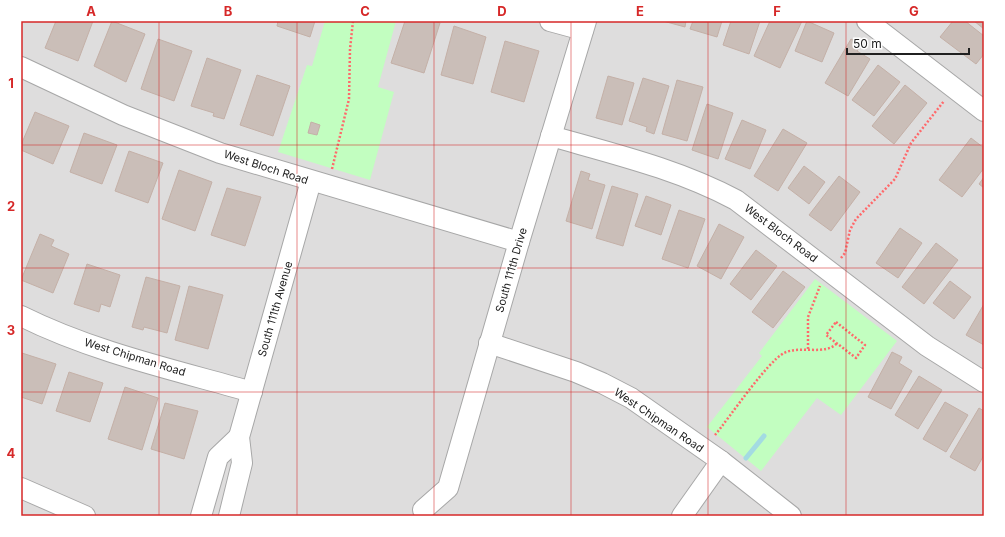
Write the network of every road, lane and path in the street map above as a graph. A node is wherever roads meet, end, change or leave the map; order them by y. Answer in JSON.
{"nodes":[{"id":1,"x":353,"y":21,"type":"edge"},
{"id":2,"x":550,"y":21,"type":"edge"},
{"id":3,"x":867,"y":21,"type":"edge"},
{"id":4,"x":585,"y":26,"type":"edge"},
{"id":5,"x":21,"y":68,"type":"edge"},
{"id":6,"x":946,"y":98,"type":"dead end"},
{"id":7,"x":984,"y":111,"type":"edge"},
{"id":8,"x":551,"y":136,"type":"junction"},
{"id":9,"x":311,"y":181,"type":"junction"},
{"id":10,"x":330,"y":187,"type":"junction"},
{"id":11,"x":519,"y":242,"type":"junction"},
{"id":12,"x":831,"y":271,"type":"junction"},
{"id":13,"x":21,"y":316,"type":"edge"},
{"id":14,"x":489,"y":343,"type":"junction"},
{"id":15,"x":837,"y":343,"type":"junction"},
{"id":16,"x":808,"y":349,"type":"junction"},
{"id":17,"x":984,"y":382,"type":"edge"},
{"id":18,"x":252,"y":392,"type":"junction"},
{"id":19,"x":239,"y":437,"type":"junction"},
{"id":20,"x":704,"y":450,"type":"junction"},
{"id":21,"x":721,"y":461,"type":"junction"},
{"id":22,"x":21,"y":488,"type":"edge"},
{"id":23,"x":423,"y":510,"type":"dead end"},
{"id":24,"x":85,"y":516,"type":"edge"},
{"id":25,"x":201,"y":516,"type":"edge"},
{"id":26,"x":229,"y":516,"type":"edge"},
{"id":27,"x":682,"y":516,"type":"edge"},
{"id":28,"x":791,"y":516,"type":"edge"}],
"edges":[{"from":1,"to":10,"type":"path"},
{"from":2,"to":4,"type":"street"},
{"from":3,"to":7,"type":"street"},
{"from":4,"to":8,"type":"street","name":"South 111th Drive"},
{"from":5,"to":9,"type":"street","name":"West Bloch Road"},
{"from":6,"to":12,"type":"path"},
{"from":8,"to":11,"type":"street","name":"South 111th Drive"},
{"from":8,"to":12,"type":"street","name":"West Bloch Road"},
{"from":9,"to":10,"type":"street","name":"West Bloch Road"},
{"from":9,"to":18,"type":"street","name":"South 111th Avenue"},
{"from":10,"to":11,"type":"street","name":"West Bloch Road"},
{"from":11,"to":14,"type":"street","name":"South 111th Drive"},
{"from":12,"to":16,"type":"path"},
{"from":12,"to":17,"type":"street","name":"West Bloch Road"},
{"from":13,"to":18,"type":"street","name":"West Chipman Road"},
{"from":14,"to":20,"type":"street","name":"West Chipman Road"},
{"from":14,"to":23,"type":"street","name":"South 111th Drive"},
{"from":15,"to":15,"type":"path"},
{"from":15,"to":16,"type":"path"},
{"from":16,"to":20,"type":"path"},
{"from":18,"to":19,"type":"street","name":"South 111th Avenue"},
{"from":19,"to":25,"type":"street"},
{"from":19,"to":26,"type":"street","name":"South 111th Avenue"},
{"from":20,"to":21,"type":"street","name":"West Chipman Road"},
{"from":21,"to":27,"type":"street"},
{"from":21,"to":28,"type":"street","name":"West Chipman Road"},
{"from":22,"to":24,"type":"street"}]}
